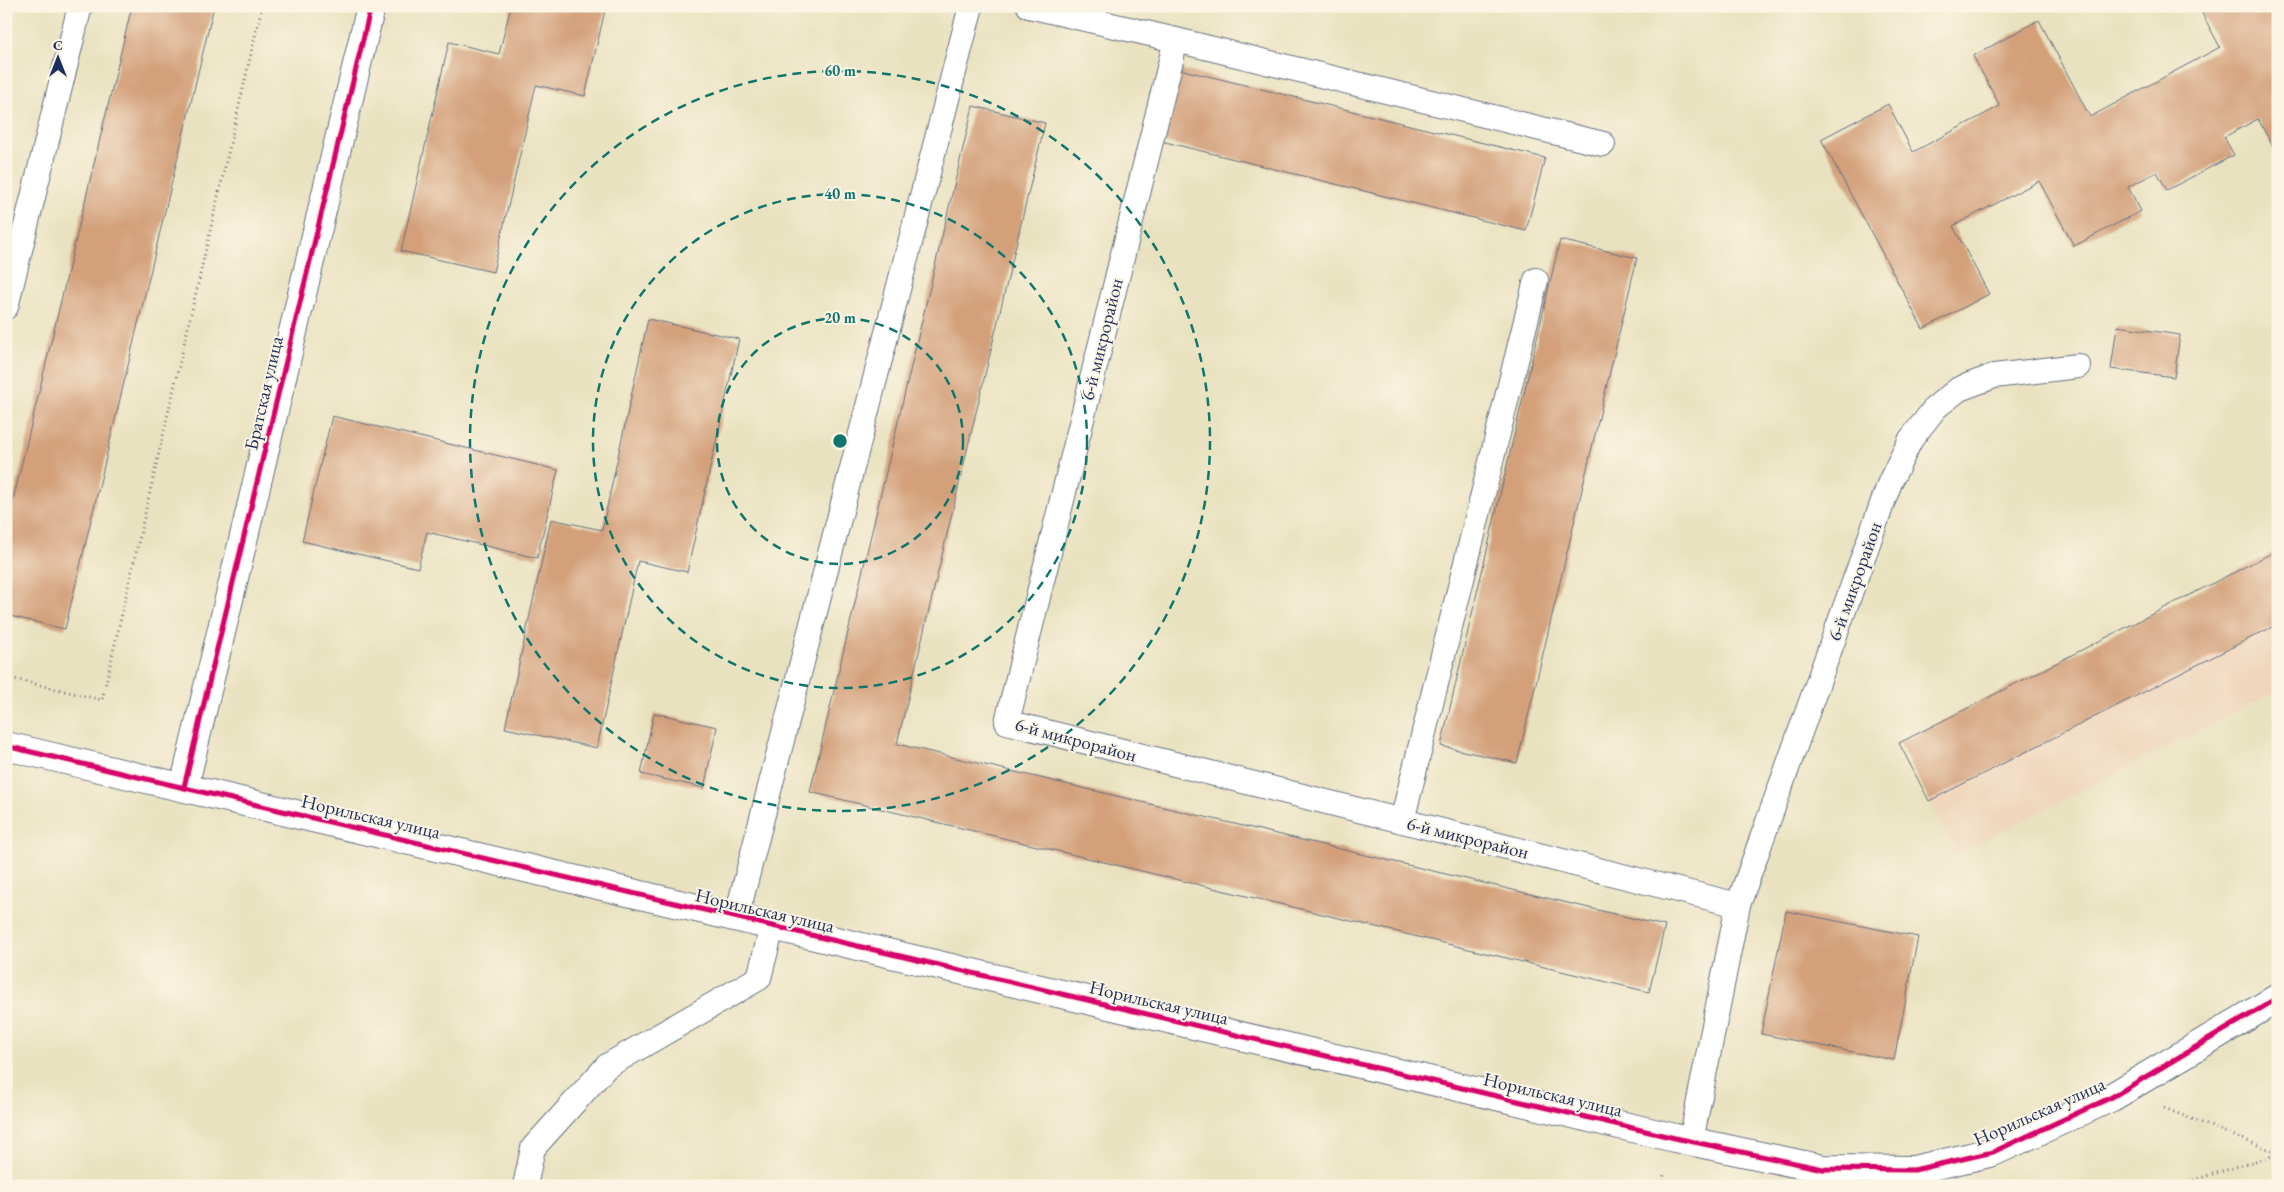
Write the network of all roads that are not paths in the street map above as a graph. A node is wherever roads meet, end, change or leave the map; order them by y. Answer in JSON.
{"nodes":[{"id":1,"x":80,"y":6,"type":"edge"},
{"id":2,"x":371,"y":6,"type":"edge"},
{"id":3,"x":970,"y":6,"type":"edge"},
{"id":4,"x":1029,"y":6,"type":"edge"},
{"id":5,"x":1176,"y":40,"type":"junction"},
{"id":6,"x":1603,"y":144,"type":"dead end"},
{"id":7,"x":1536,"y":280,"type":"dead end"},
{"id":8,"x":6,"y":307,"type":"edge"},
{"id":9,"x":2078,"y":366,"type":"dead end"},
{"id":10,"x":6,"y":746,"type":"edge"},
{"id":11,"x":184,"y":787,"type":"junction"},
{"id":12,"x":1402,"y":820,"type":"junction"},
{"id":13,"x":1738,"y":905,"type":"junction"},
{"id":14,"x":736,"y":919,"type":"junction"},
{"id":15,"x":772,"y":927,"type":"junction"},
{"id":16,"x":2278,"y":998,"type":"edge"},
{"id":17,"x":1691,"y":1142,"type":"junction"},
{"id":18,"x":524,"y":1186,"type":"edge"}],
"edges":[{"from":1,"to":8,"type":"lane"},
{"from":2,"to":11,"type":"street","name":"Братская улица"},
{"from":3,"to":14,"type":"lane"},
{"from":4,"to":5,"type":"lane"},
{"from":5,"to":6,"type":"lane"},
{"from":5,"to":12,"type":"lane","name":"6-й микрорайон"},
{"from":7,"to":12,"type":"lane"},
{"from":9,"to":13,"type":"lane","name":"6-й микрорайон"},
{"from":10,"to":11,"type":"street","name":"Норильская улица"},
{"from":11,"to":14,"type":"street","name":"Норильская улица"},
{"from":12,"to":13,"type":"lane","name":"6-й микрорайон"},
{"from":13,"to":17,"type":"lane","name":"6-й микрорайон"},
{"from":14,"to":15,"type":"street","name":"Норильская улица"},
{"from":15,"to":17,"type":"street","name":"Норильская улица"},
{"from":15,"to":18,"type":"lane"},
{"from":16,"to":17,"type":"street","name":"Норильская улица"}]}
